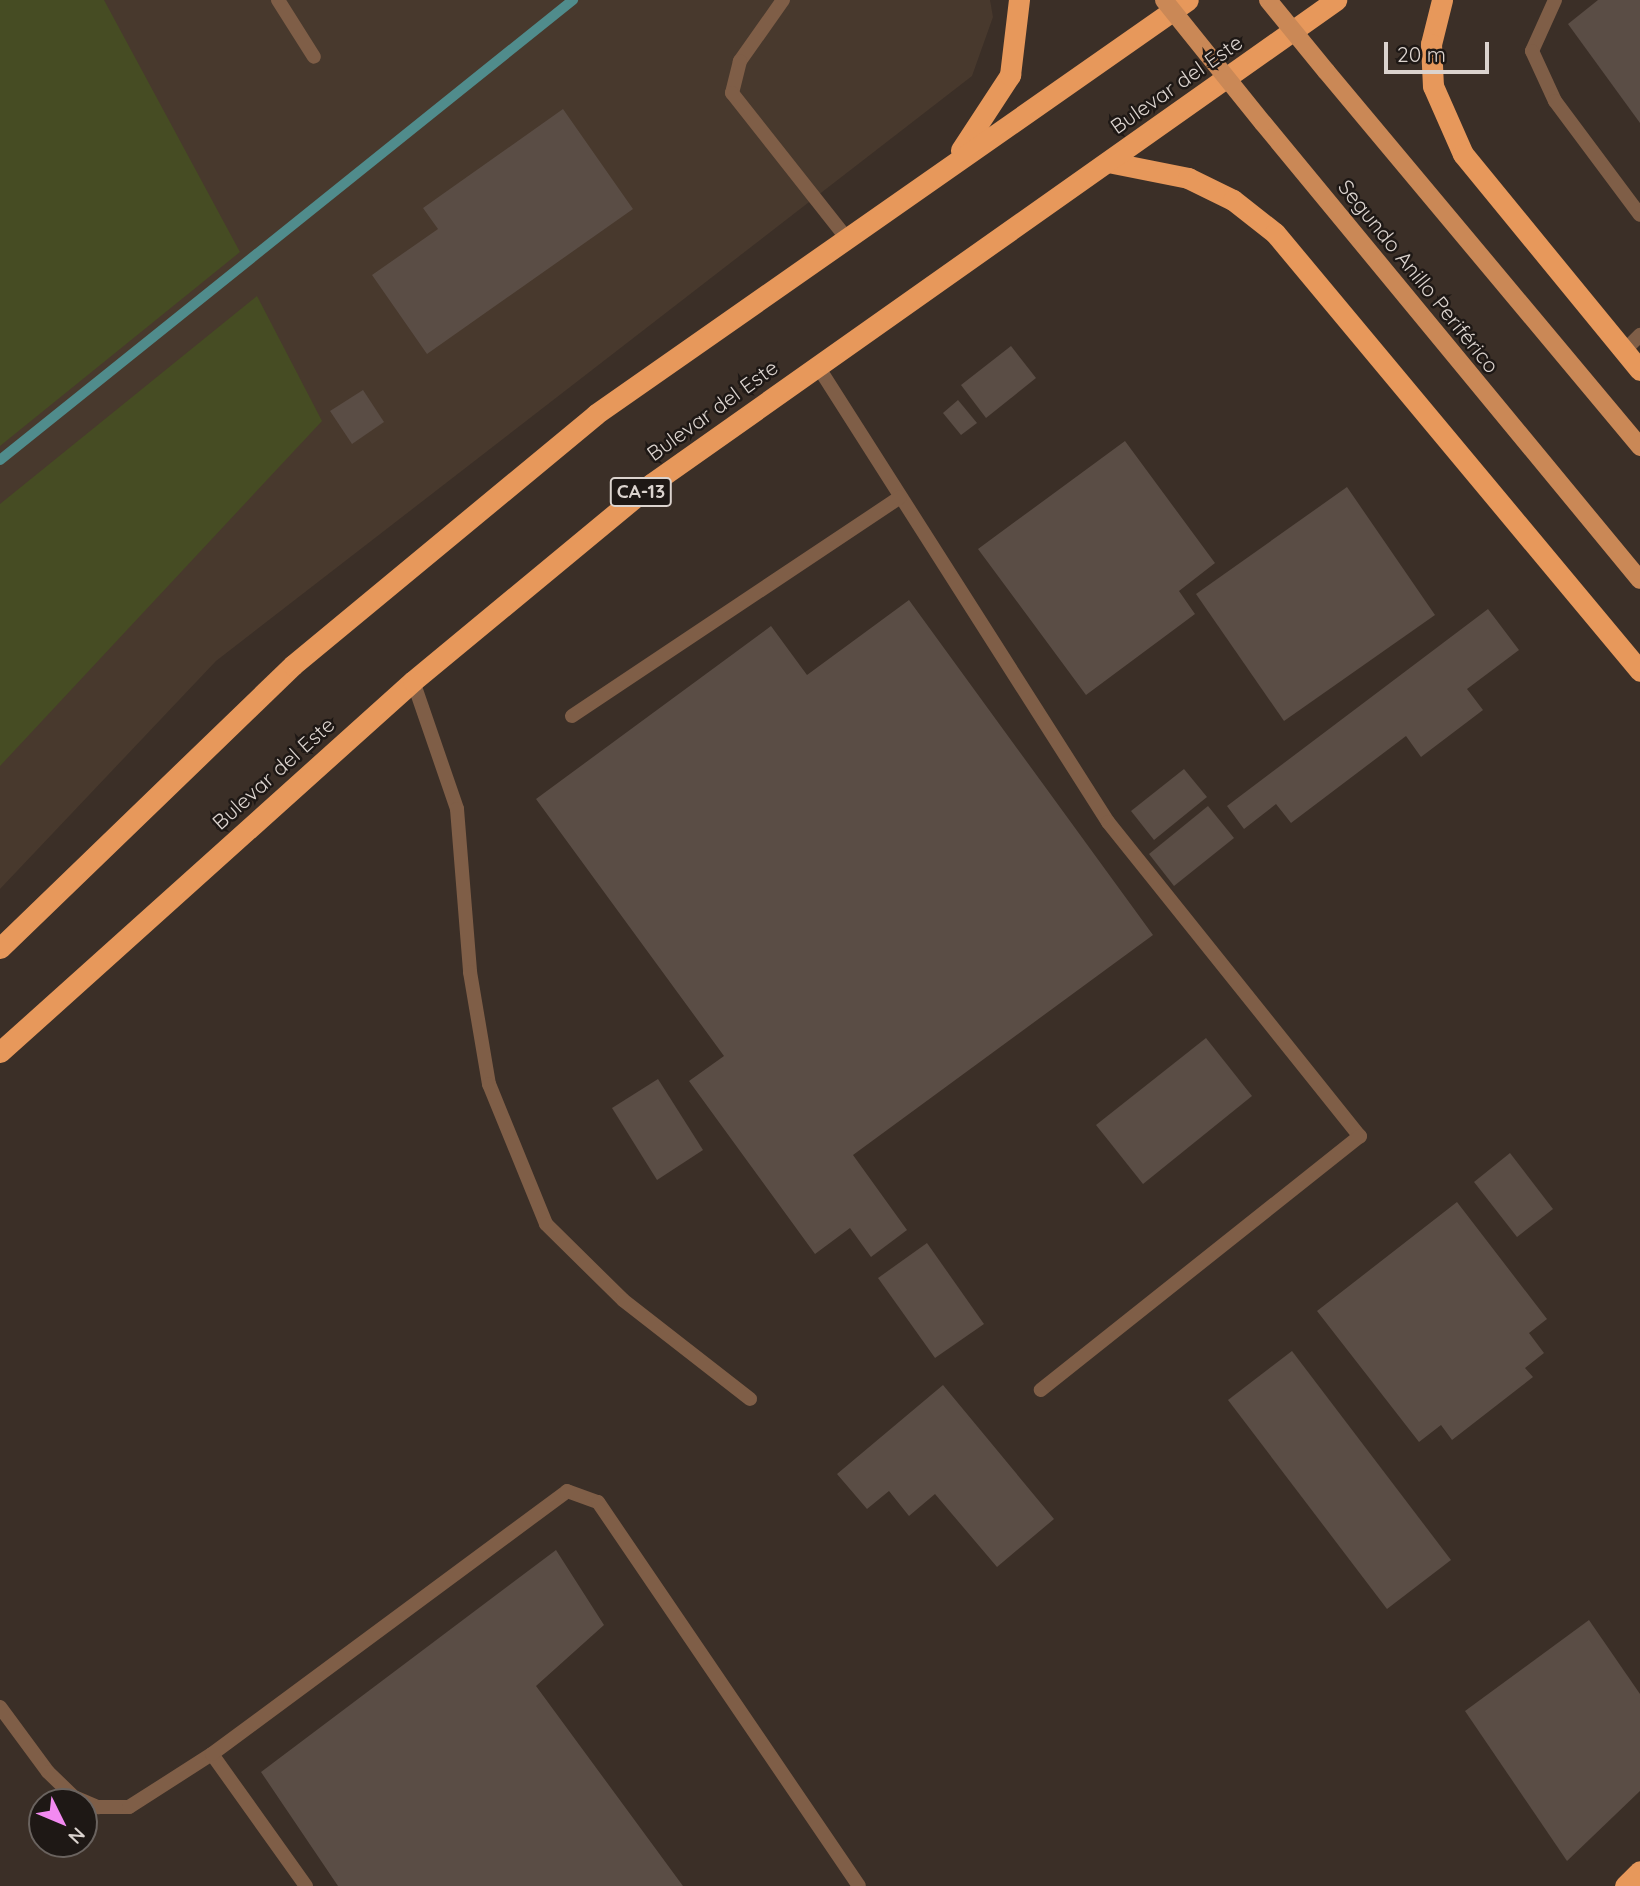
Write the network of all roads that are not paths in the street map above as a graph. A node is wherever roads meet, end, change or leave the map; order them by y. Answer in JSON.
{"nodes":[{"id":1,"x":278,"y":0,"type":"edge"},
{"id":2,"x":783,"y":0,"type":"edge"},
{"id":3,"x":1019,"y":0,"type":"edge"},
{"id":4,"x":1164,"y":0,"type":"edge"},
{"id":5,"x":1188,"y":0,"type":"edge"},
{"id":6,"x":1268,"y":0,"type":"edge"},
{"id":7,"x":1336,"y":0,"type":"edge"},
{"id":8,"x":1442,"y":0,"type":"edge"},
{"id":9,"x":1555,"y":0,"type":"edge"},
{"id":10,"x":314,"y":57,"type":"dead end"},
{"id":11,"x":1108,"y":162,"type":"junction"},
{"id":12,"x":951,"y":164,"type":"junction"},
{"id":13,"x":1640,"y":215,"type":"edge"},
{"id":14,"x":845,"y":236,"type":"junction"},
{"id":15,"x":1640,"y":335,"type":"edge"},
{"id":16,"x":1624,"y":351,"type":"junction"},
{"id":17,"x":817,"y":365,"type":"junction"},
{"id":18,"x":1640,"y":370,"type":"edge"},
{"id":19,"x":1640,"y":447,"type":"edge"},
{"id":20,"x":900,"y":497,"type":"junction"},
{"id":21,"x":1640,"y":580,"type":"edge"},
{"id":22,"x":1640,"y":671,"type":"edge"},
{"id":23,"x":413,"y":681,"type":"junction"},
{"id":24,"x":572,"y":716,"type":"dead end"},
{"id":25,"x":0,"y":948,"type":"edge"},
{"id":26,"x":0,"y":1052,"type":"edge"},
{"id":27,"x":1041,"y":1390,"type":"dead end"},
{"id":28,"x":750,"y":1399,"type":"dead end"},
{"id":29,"x":0,"y":1707,"type":"edge"},
{"id":30,"x":212,"y":1754,"type":"junction"},
{"id":31,"x":1640,"y":1871,"type":"edge"},
{"id":32,"x":306,"y":1886,"type":"edge"},
{"id":33,"x":859,"y":1886,"type":"edge"},
{"id":34,"x":1625,"y":1886,"type":"edge"}],
"edges":[{"from":1,"to":10,"type":"lane"},
{"from":2,"to":14,"type":"lane"},
{"from":3,"to":12,"type":"highway"},
{"from":4,"to":21,"type":"main road","name":"Segundo Anillo Periférico","bridge":true},
{"from":5,"to":12,"type":"highway"},
{"from":6,"to":19,"type":"main road","bridge":true},
{"from":7,"to":11,"type":"highway","name":"Bulevar del Este","number":"CA-13"},
{"from":8,"to":16,"type":"highway"},
{"from":9,"to":13,"type":"lane"},
{"from":11,"to":17,"type":"highway","name":"Bulevar del Este","number":"CA-13"},
{"from":11,"to":22,"type":"highway"},
{"from":12,"to":14,"type":"highway"},
{"from":14,"to":25,"type":"highway"},
{"from":15,"to":16,"type":"lane"},
{"from":16,"to":18,"type":"highway"},
{"from":17,"to":20,"type":"lane"},
{"from":17,"to":23,"type":"highway","name":"Bulevar del Este","number":"CA-13"},
{"from":20,"to":24,"type":"lane"},
{"from":20,"to":27,"type":"lane"},
{"from":23,"to":26,"type":"highway","name":"Bulevar del Este","number":"CA-13"},
{"from":23,"to":28,"type":"lane"},
{"from":29,"to":30,"type":"lane"},
{"from":30,"to":32,"type":"lane"},
{"from":30,"to":33,"type":"lane"},
{"from":31,"to":34,"type":"highway"}]}
